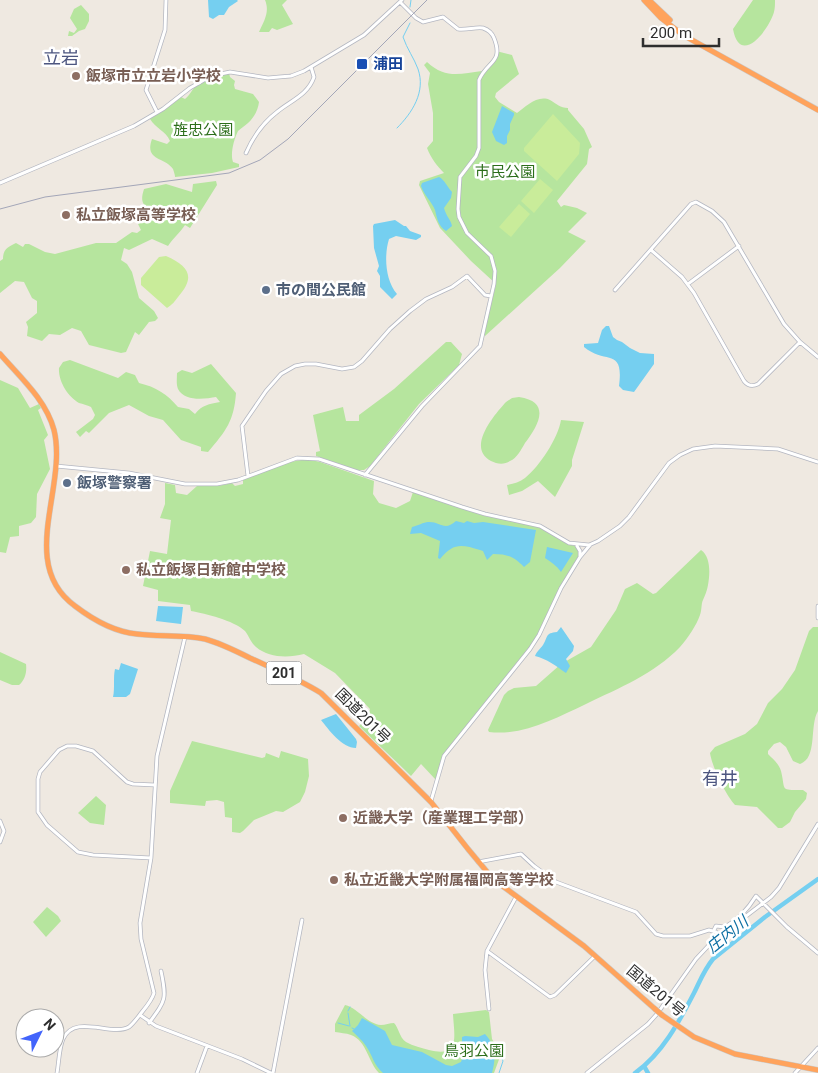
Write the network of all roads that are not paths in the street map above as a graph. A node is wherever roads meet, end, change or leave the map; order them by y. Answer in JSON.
{"nodes":[{"id":1,"x":166,"y":0,"type":"edge"},
{"id":2,"x":644,"y":0,"type":"edge"},
{"id":3,"x":649,"y":0,"type":"edge"},
{"id":4,"x":401,"y":1,"type":"edge"},
{"id":5,"x":310,"y":67,"type":"junction"},
{"id":6,"x":809,"y":104,"type":"junction"},
{"id":7,"x":818,"y":108,"type":"edge"},
{"id":8,"x":157,"y":112,"type":"junction"},
{"id":9,"x":246,"y":153,"type":"dead end"},
{"id":10,"x":0,"y":183,"type":"edge"},
{"id":11,"x":739,"y":246,"type":"junction"},
{"id":12,"x":651,"y":250,"type":"junction"},
{"id":13,"x":688,"y":284,"type":"junction"},
{"id":14,"x":615,"y":290,"type":"dead end"},
{"id":15,"x":491,"y":296,"type":"junction"},
{"id":16,"x":800,"y":342,"type":"junction"},
{"id":17,"x":0,"y":354,"type":"edge"},
{"id":18,"x":818,"y":357,"type":"edge"},
{"id":19,"x":818,"y":462,"type":"edge"},
{"id":20,"x":56,"y":466,"type":"junction"},
{"id":21,"x":365,"y":475,"type":"junction"},
{"id":22,"x":248,"y":476,"type":"junction"},
{"id":23,"x":576,"y":545,"type":"junction"},
{"id":24,"x":590,"y":545,"type":"junction"},
{"id":25,"x":580,"y":557,"type":"junction"},
{"id":26,"x":818,"y":606,"type":"edge"},
{"id":27,"x":818,"y":618,"type":"edge"},
{"id":28,"x":185,"y":636,"type":"junction"},
{"id":29,"x":155,"y":785,"type":"junction"},
{"id":30,"x":431,"y":802,"type":"junction"},
{"id":31,"x":0,"y":821,"type":"edge"},
{"id":32,"x":818,"y":824,"type":"edge"},
{"id":33,"x":0,"y":842,"type":"edge"},
{"id":34,"x":151,"y":858,"type":"junction"},
{"id":35,"x":478,"y":862,"type":"junction"},
{"id":36,"x":517,"y":896,"type":"junction"},
{"id":37,"x":764,"y":904,"type":"junction"},
{"id":38,"x":302,"y":920,"type":"dead end"},
{"id":39,"x":714,"y":930,"type":"junction"},
{"id":40,"x":720,"y":936,"type":"junction"},
{"id":41,"x":487,"y":951,"type":"junction"},
{"id":42,"x":818,"y":954,"type":"edge"},
{"id":43,"x":595,"y":956,"type":"junction"},
{"id":44,"x":161,"y":971,"type":"dead end"},
{"id":45,"x":489,"y":1008,"type":"dead end"},
{"id":46,"x":140,"y":1015,"type":"junction"},
{"id":47,"x":149,"y":1023,"type":"junction"},
{"id":48,"x":207,"y":1046,"type":"junction"},
{"id":49,"x":818,"y":1048,"type":"edge"},
{"id":50,"x":800,"y":1066,"type":"junction"},
{"id":51,"x":818,"y":1070,"type":"edge"},
{"id":52,"x":57,"y":1073,"type":"edge"},
{"id":53,"x":197,"y":1073,"type":"edge"},
{"id":54,"x":272,"y":1073,"type":"edge"},
{"id":55,"x":587,"y":1073,"type":"edge"},
{"id":56,"x":795,"y":1073,"type":"edge"}],
"edges":[{"from":1,"to":8,"type":"street"},
{"from":2,"to":6,"type":"highway"},
{"from":3,"to":6,"type":"highway"},
{"from":4,"to":5,"type":"street"},
{"from":4,"to":15,"type":"street"},
{"from":5,"to":8,"type":"street"},
{"from":5,"to":9,"type":"street"},
{"from":6,"to":7,"type":"highway"},
{"from":8,"to":10,"type":"street"},
{"from":11,"to":12,"type":"street"},
{"from":11,"to":13,"type":"street"},
{"from":11,"to":16,"type":"street"},
{"from":12,"to":13,"type":"street"},
{"from":12,"to":14,"type":"street"},
{"from":13,"to":16,"type":"street"},
{"from":15,"to":21,"type":"street"},
{"from":15,"to":22,"type":"street"},
{"from":16,"to":18,"type":"street"},
{"from":17,"to":20,"type":"highway","name":"国道201号","number":"201"},
{"from":19,"to":24,"type":"street"},
{"from":20,"to":22,"type":"street"},
{"from":20,"to":28,"type":"highway","name":"国道201号","number":"201"},
{"from":21,"to":22,"type":"street"},
{"from":21,"to":23,"type":"street"},
{"from":23,"to":24,"type":"street"},
{"from":23,"to":25,"type":"street"},
{"from":24,"to":25,"type":"street"},
{"from":25,"to":30,"type":"street"},
{"from":26,"to":27,"type":"street"},
{"from":28,"to":29,"type":"street"},
{"from":28,"to":30,"type":"highway","name":"国道201号","number":"201"},
{"from":29,"to":34,"type":"street"},
{"from":29,"to":34,"type":"street"},
{"from":30,"to":35,"type":"highway","name":"国道201号","number":"201"},
{"from":31,"to":33,"type":"street"},
{"from":32,"to":37,"type":"street"},
{"from":34,"to":46,"type":"street"},
{"from":35,"to":36,"type":"highway","name":"国道201号","number":"201"},
{"from":35,"to":39,"type":"street"},
{"from":36,"to":41,"type":"street"},
{"from":36,"to":43,"type":"highway","name":"国道201号","number":"201"},
{"from":37,"to":39,"type":"street"},
{"from":37,"to":40,"type":"street"},
{"from":37,"to":42,"type":"street"},
{"from":38,"to":54,"type":"street"},
{"from":39,"to":40,"type":"street"},
{"from":40,"to":55,"type":"street"},
{"from":41,"to":43,"type":"street"},
{"from":41,"to":45,"type":"street"},
{"from":43,"to":50,"type":"highway","name":"国道201号","number":"201","bridge":true},
{"from":44,"to":47,"type":"street"},
{"from":46,"to":47,"type":"street"},
{"from":46,"to":52,"type":"street"},
{"from":47,"to":48,"type":"street"},
{"from":48,"to":53,"type":"street"},
{"from":48,"to":54,"type":"street"},
{"from":49,"to":50,"type":"street"},
{"from":50,"to":51,"type":"highway","name":"国道201号","number":"201"},
{"from":50,"to":56,"type":"street"}]}
